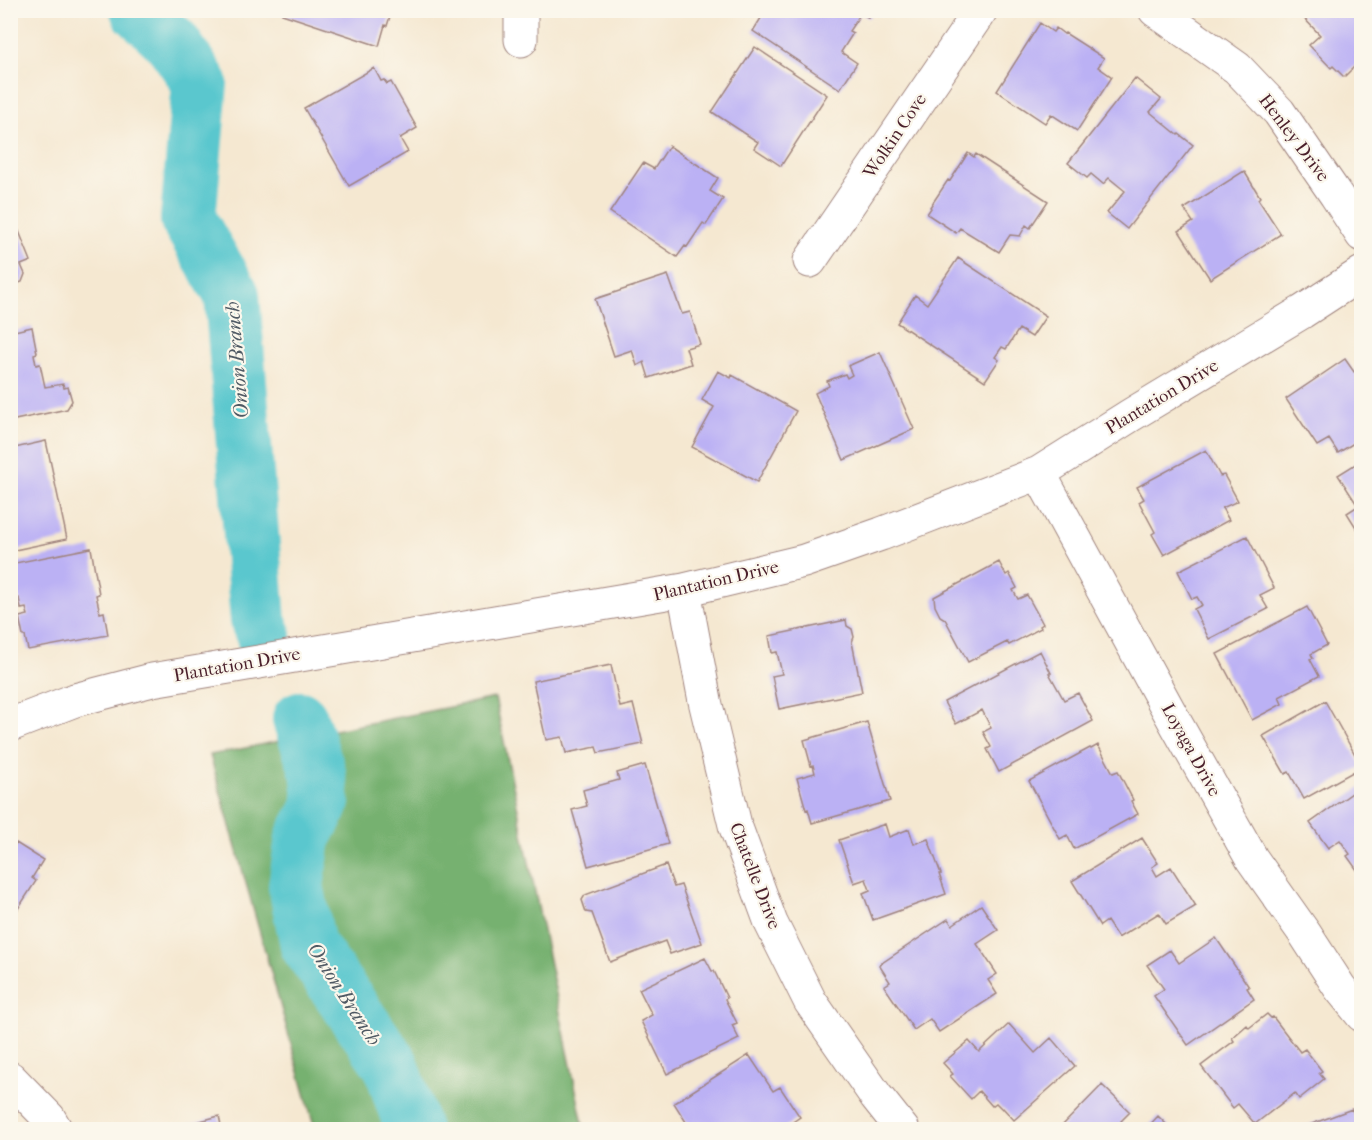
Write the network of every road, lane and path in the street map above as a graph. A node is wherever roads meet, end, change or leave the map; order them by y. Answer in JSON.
{"nodes":[{"id":1,"x":981,"y":10,"type":"edge"},
{"id":2,"x":1155,"y":10,"type":"edge"},
{"id":3,"x":1362,"y":235,"type":"edge"},
{"id":4,"x":810,"y":261,"type":"dead end"},
{"id":5,"x":1362,"y":273,"type":"edge"},
{"id":6,"x":1039,"y":473,"type":"junction"},
{"id":7,"x":684,"y":590,"type":"junction"},
{"id":8,"x":10,"y":725,"type":"edge"},
{"id":9,"x":1362,"y":1015,"type":"edge"},
{"id":10,"x":10,"y":1078,"type":"edge"},
{"id":11,"x":56,"y":1130,"type":"edge"},
{"id":12,"x":903,"y":1130,"type":"edge"}],
"edges":[{"from":1,"to":4,"type":"street","name":"Wolkin Cove"},
{"from":2,"to":3,"type":"street","name":"Henley Drive"},
{"from":5,"to":6,"type":"street","name":"Plantation Drive"},
{"from":6,"to":7,"type":"street","name":"Plantation Drive"},
{"from":6,"to":9,"type":"street","name":"Loyaga Drive"},
{"from":7,"to":8,"type":"street","name":"Plantation Drive"},
{"from":7,"to":12,"type":"street","name":"Chatelle Drive"},
{"from":10,"to":11,"type":"street"}]}
